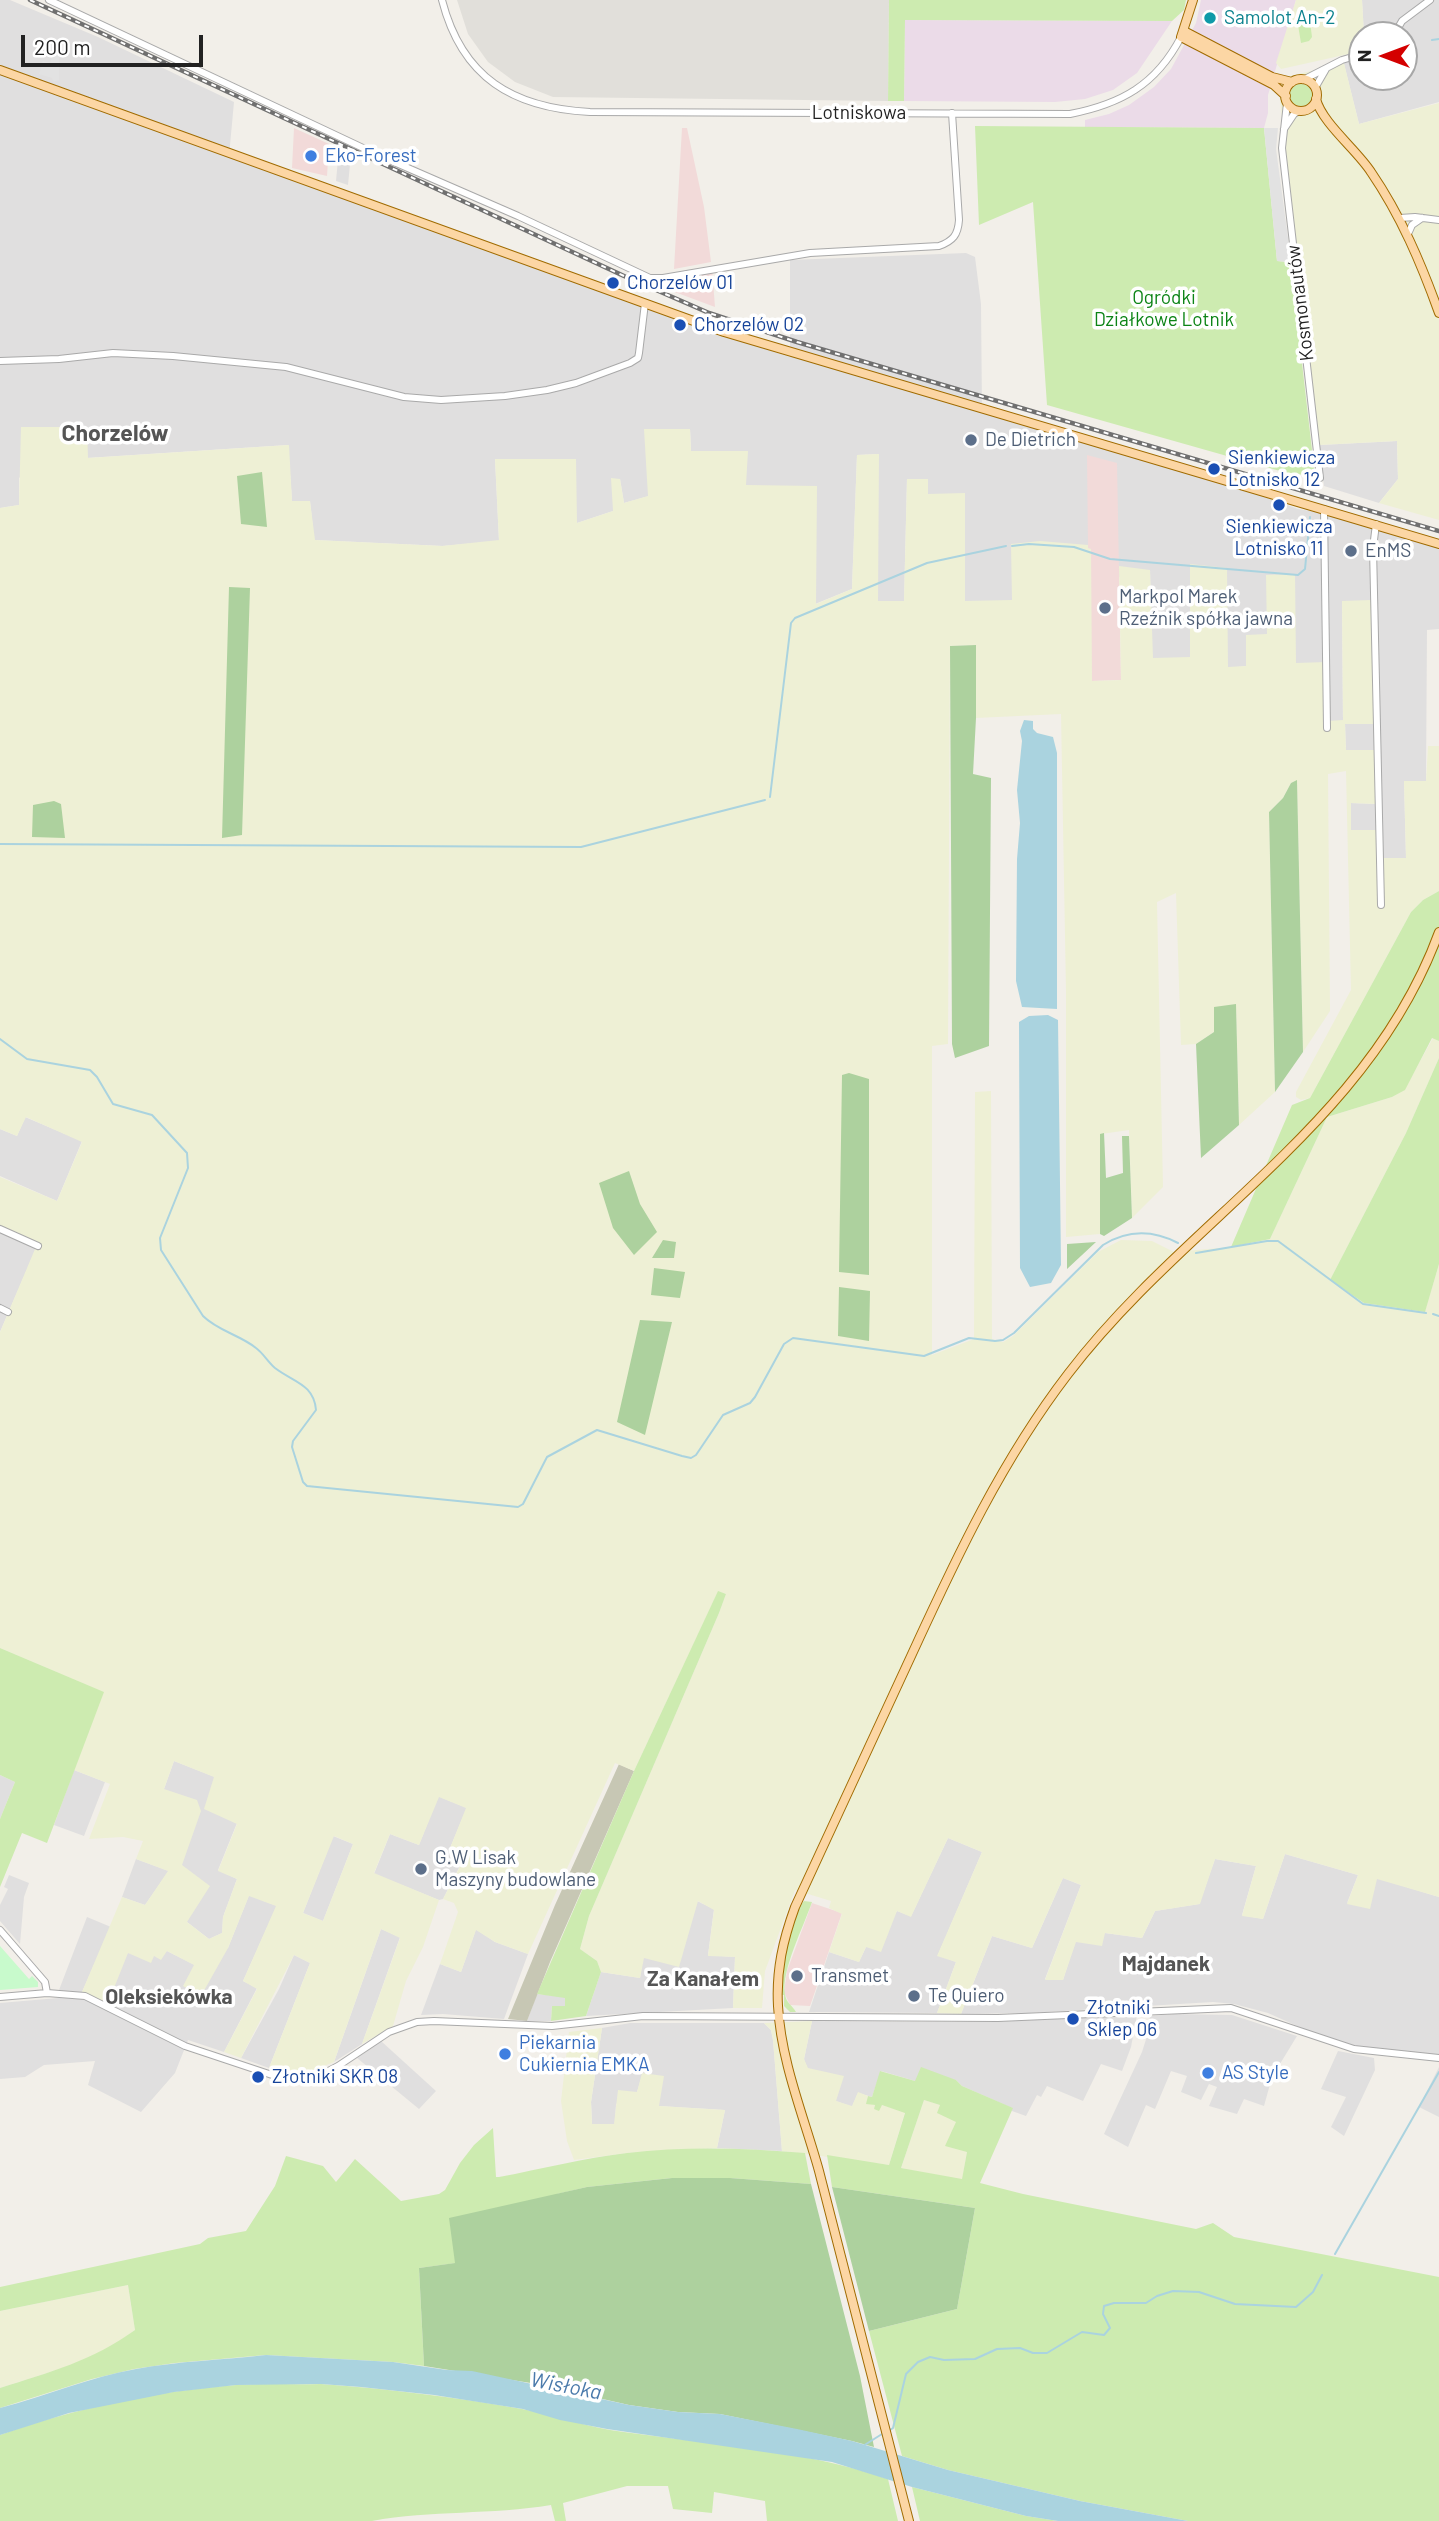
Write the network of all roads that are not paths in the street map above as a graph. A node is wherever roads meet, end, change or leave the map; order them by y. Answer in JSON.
{"nodes":[{"id":1,"x":49,"y":0,"type":"edge"},
{"id":2,"x":442,"y":0,"type":"edge"},
{"id":3,"x":1193,"y":0,"type":"edge"},
{"id":4,"x":1430,"y":0,"type":"edge"},
{"id":5,"x":1405,"y":21,"type":"edge"},
{"id":6,"x":1183,"y":34,"type":"junction"},
{"id":7,"x":1348,"y":58,"type":"edge"},
{"id":8,"x":1326,"y":69,"type":"junction"},
{"id":9,"x":0,"y":70,"type":"edge"},
{"id":10,"x":1303,"y":80,"type":"junction"},
{"id":11,"x":1292,"y":82,"type":"junction"},
{"id":12,"x":1315,"y":88,"type":"junction"},
{"id":13,"x":1287,"y":99,"type":"junction"},
{"id":14,"x":1316,"y":99,"type":"junction"},
{"id":15,"x":1303,"y":110,"type":"junction"},
{"id":16,"x":952,"y":113,"type":"junction"},
{"id":17,"x":1329,"y":121,"type":"junction"},
{"id":18,"x":1284,"y":129,"type":"junction"},
{"id":19,"x":1399,"y":218,"type":"junction"},
{"id":20,"x":1422,"y":218,"type":"junction"},
{"id":21,"x":1439,"y":220,"type":"edge"},
{"id":22,"x":1408,"y":234,"type":"junction"},
{"id":23,"x":645,"y":303,"type":"junction"},
{"id":24,"x":1439,"y":313,"type":"edge"},
{"id":25,"x":0,"y":361,"type":"edge"},
{"id":26,"x":1321,"y":478,"type":"dead end"},
{"id":27,"x":1324,"y":509,"type":"junction"},
{"id":28,"x":1376,"y":524,"type":"junction"},
{"id":29,"x":1439,"y":544,"type":"edge"},
{"id":30,"x":1327,"y":728,"type":"dead end"},
{"id":31,"x":1381,"y":905,"type":"dead end"},
{"id":32,"x":1439,"y":932,"type":"edge"},
{"id":33,"x":0,"y":1229,"type":"edge"},
{"id":34,"x":37,"y":1246,"type":"dead end"},
{"id":35,"x":0,"y":1308,"type":"edge"},
{"id":36,"x":8,"y":1312,"type":"dead end"},
{"id":37,"x":0,"y":1930,"type":"edge"},
{"id":38,"x":47,"y":1993,"type":"junction"},
{"id":39,"x":0,"y":1997,"type":"edge"},
{"id":40,"x":779,"y":2017,"type":"junction"},
{"id":41,"x":1439,"y":2058,"type":"edge"},
{"id":42,"x":909,"y":2521,"type":"edge"}],
"edges":[{"from":1,"to":16,"type":"street"},
{"from":2,"to":16,"type":"street","name":"Lotniskowa"},
{"from":3,"to":6,"type":"main road"},
{"from":4,"to":5,"type":"street"},
{"from":6,"to":11,"type":"main road"},
{"from":6,"to":13,"type":"main road"},
{"from":6,"to":16,"type":"street","name":"Lotniskowa"},
{"from":7,"to":8,"type":"street"},
{"from":8,"to":10,"type":"street"},
{"from":8,"to":12,"type":"street"},
{"from":9,"to":23,"type":"main road"},
{"from":10,"to":11,"type":"main road"},
{"from":10,"to":12,"type":"main road"},
{"from":11,"to":13,"type":"main road"},
{"from":12,"to":14,"type":"main road"},
{"from":13,"to":15,"type":"main road"},
{"from":13,"to":18,"type":"street","name":"Kosmonautów"},
{"from":14,"to":15,"type":"main road"},
{"from":14,"to":17,"type":"main road"},
{"from":15,"to":17,"type":"main road"},
{"from":15,"to":18,"type":"street"},
{"from":17,"to":19,"type":"main road"},
{"from":18,"to":26,"type":"street","name":"Kosmonautów"},
{"from":19,"to":20,"type":"street"},
{"from":19,"to":22,"type":"main road"},
{"from":20,"to":21,"type":"street"},
{"from":20,"to":22,"type":"street"},
{"from":22,"to":24,"type":"main road"},
{"from":23,"to":25,"type":"street"},
{"from":23,"to":27,"type":"main road"},
{"from":27,"to":28,"type":"main road"},
{"from":27,"to":30,"type":"street"},
{"from":28,"to":29,"type":"main road"},
{"from":28,"to":31,"type":"street"},
{"from":32,"to":40,"type":"main road"},
{"from":33,"to":34,"type":"street"},
{"from":35,"to":36,"type":"street"},
{"from":37,"to":38,"type":"street"},
{"from":38,"to":39,"type":"street"},
{"from":38,"to":40,"type":"street"},
{"from":40,"to":41,"type":"street"},
{"from":40,"to":42,"type":"main road"}]}
